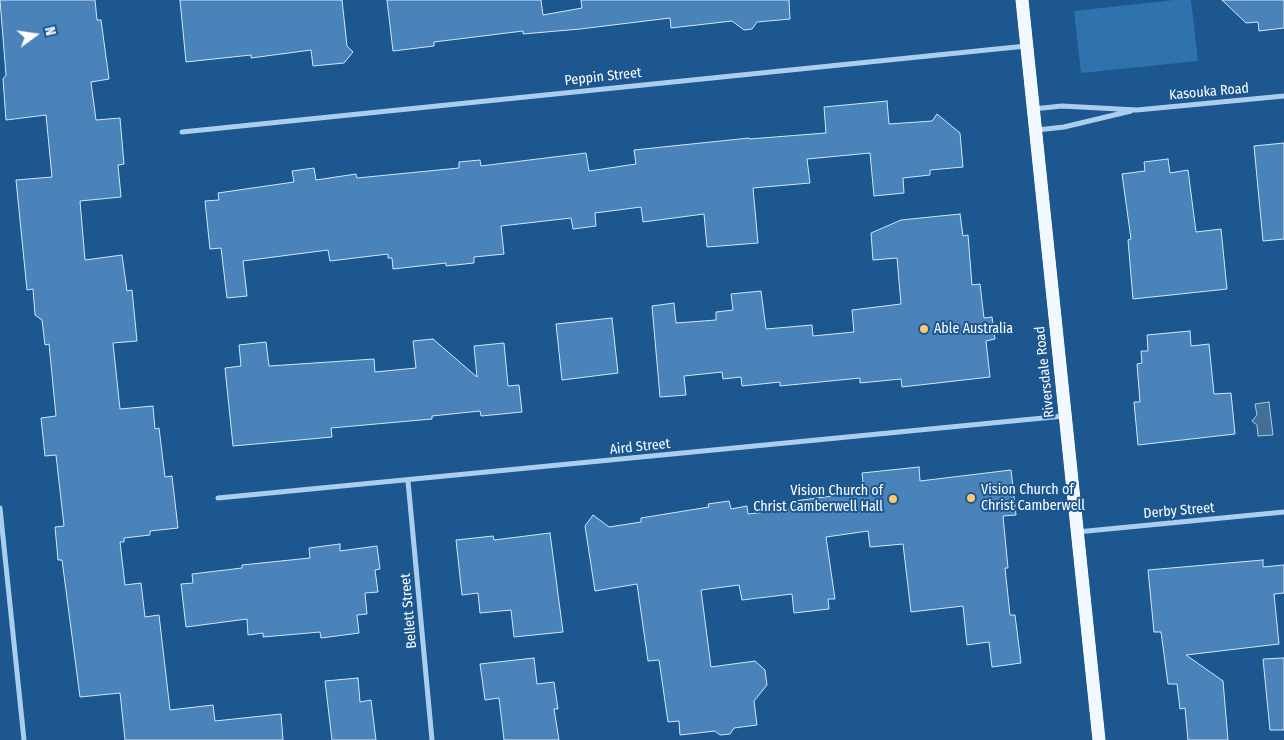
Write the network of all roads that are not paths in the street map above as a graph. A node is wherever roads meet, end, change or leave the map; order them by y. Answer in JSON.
{"nodes":[{"id":1,"x":1022,"y":0,"type":"edge"},
{"id":2,"x":1026,"y":46,"type":"junction"},
{"id":3,"x":1284,"y":96,"type":"edge"},
{"id":4,"x":1033,"y":109,"type":"junction"},
{"id":5,"x":1137,"y":110,"type":"junction"},
{"id":6,"x":1035,"y":130,"type":"junction"},
{"id":7,"x":182,"y":132,"type":"dead end"},
{"id":8,"x":1064,"y":416,"type":"junction"},
{"id":9,"x":408,"y":481,"type":"junction"},
{"id":10,"x":218,"y":498,"type":"dead end"},
{"id":11,"x":0,"y":508,"type":"edge"},
{"id":12,"x":1284,"y":512,"type":"edge"},
{"id":13,"x":1077,"y":532,"type":"junction"},
{"id":14,"x":24,"y":740,"type":"edge"},
{"id":15,"x":432,"y":740,"type":"edge"},
{"id":16,"x":1099,"y":740,"type":"edge"}],
"edges":[{"from":1,"to":2,"type":"main road","name":"Riversdale Road"},
{"from":2,"to":4,"type":"main road","name":"Riversdale Road"},
{"from":2,"to":7,"type":"street","name":"Peppin Street"},
{"from":3,"to":5,"type":"street","name":"Kasouka Road"},
{"from":4,"to":5,"type":"street","name":"Kasouka Road"},
{"from":4,"to":6,"type":"main road","name":"Riversdale Road"},
{"from":5,"to":6,"type":"street","name":"Kasouka Road"},
{"from":6,"to":8,"type":"main road","name":"Riversdale Road"},
{"from":8,"to":9,"type":"street","name":"Aird Street"},
{"from":8,"to":13,"type":"main road","name":"Riversdale Road"},
{"from":9,"to":10,"type":"street","name":"Aird Street"},
{"from":9,"to":15,"type":"street","name":"Bellett Street"},
{"from":11,"to":14,"type":"street"},
{"from":12,"to":13,"type":"street","name":"Derby Street"},
{"from":13,"to":16,"type":"main road","name":"Riversdale Road"}]}
